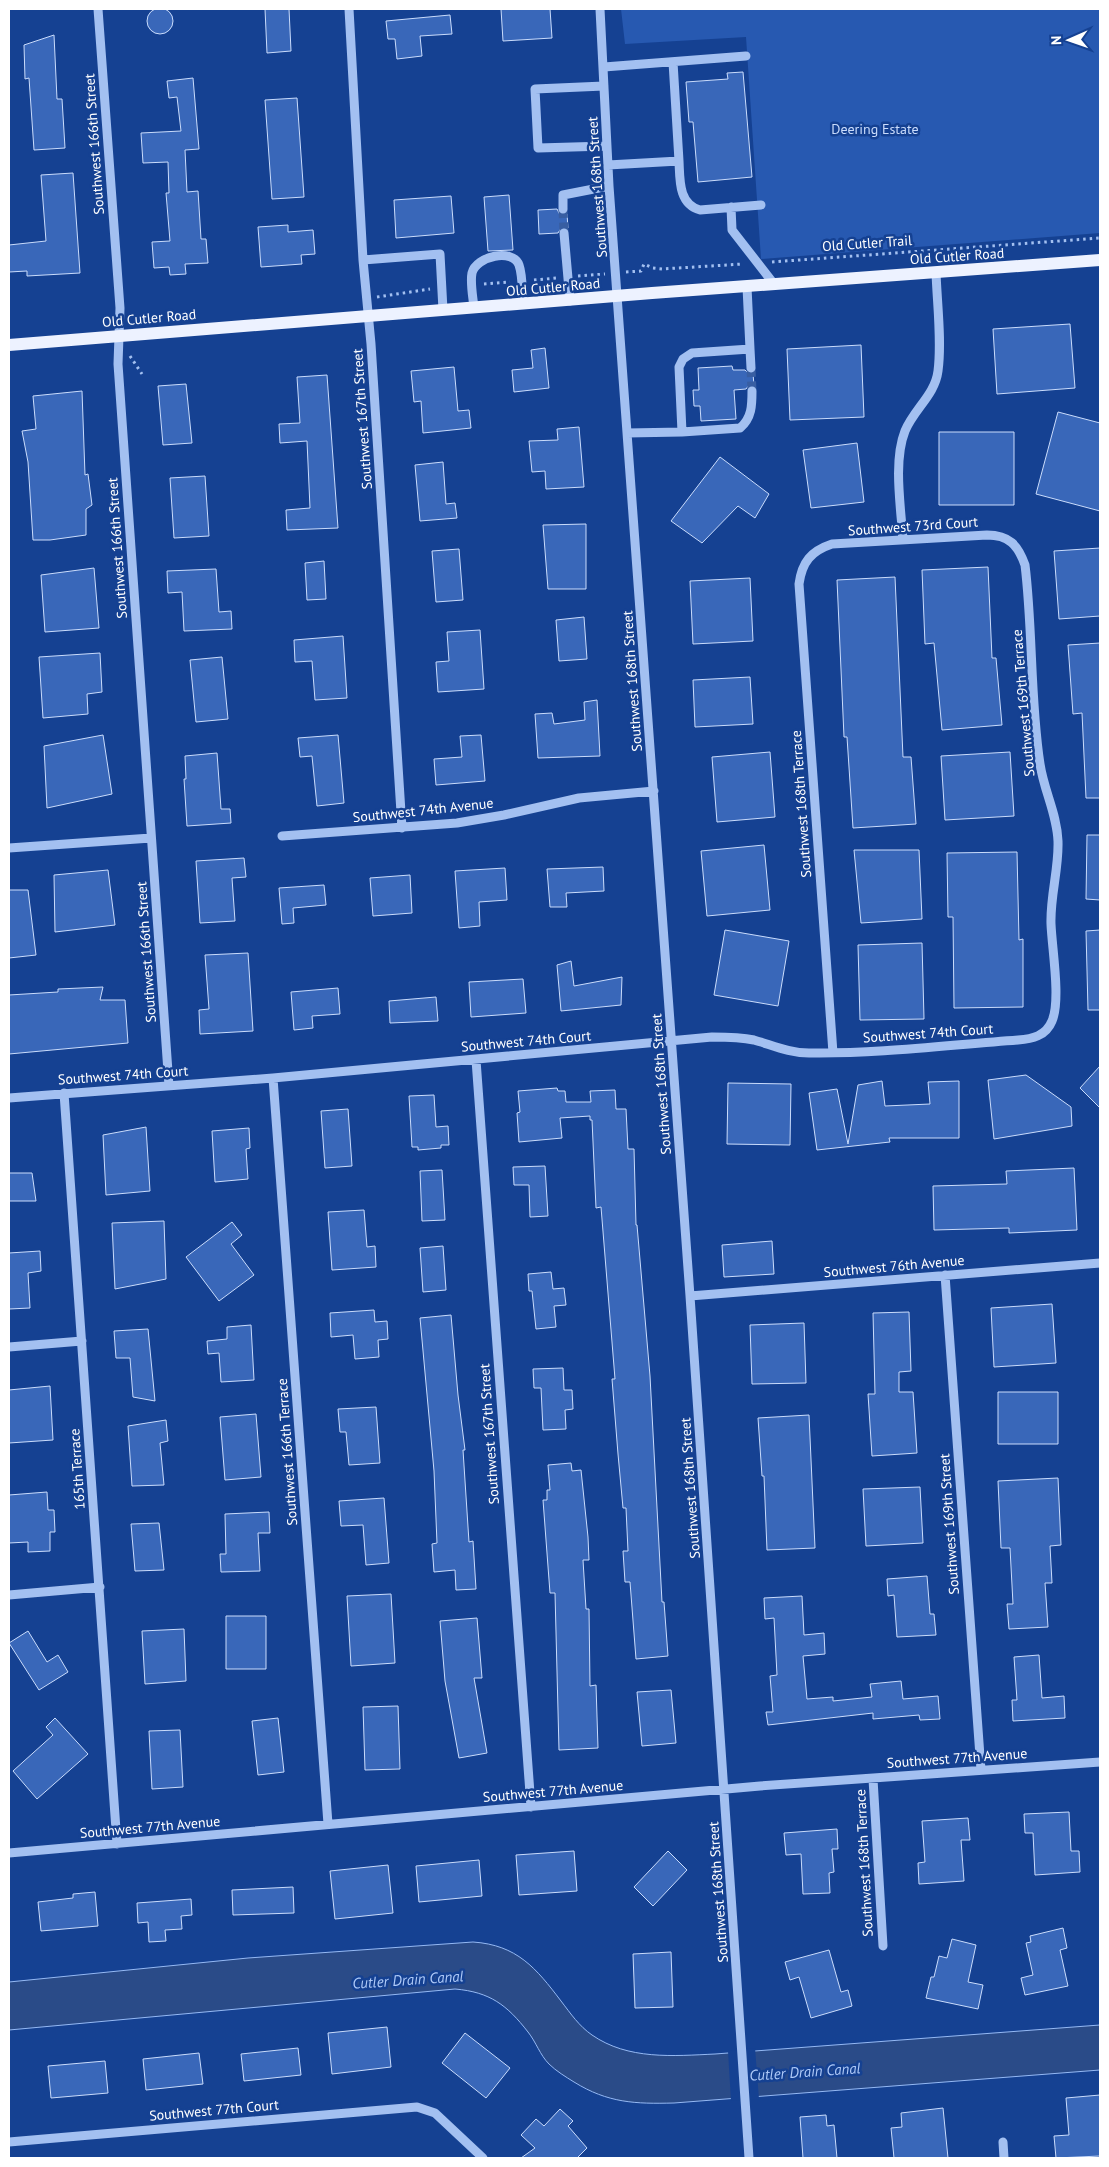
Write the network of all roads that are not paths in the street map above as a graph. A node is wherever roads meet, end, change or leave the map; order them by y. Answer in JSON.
{"nodes":[{"id":1,"x":98,"y":9,"type":"edge"},
{"id":2,"x":349,"y":9,"type":"edge"},
{"id":3,"x":600,"y":9,"type":"edge"},
{"id":4,"x":746,"y":56,"type":"dead end"},
{"id":5,"x":673,"y":62,"type":"junction"},
{"id":6,"x":604,"y":67,"type":"junction"},
{"id":7,"x":604,"y":86,"type":"junction"},
{"id":8,"x":607,"y":146,"type":"junction"},
{"id":9,"x":679,"y":161,"type":"junction"},
{"id":10,"x":608,"y":165,"type":"junction"},
{"id":11,"x":609,"y":186,"type":"junction"},
{"id":12,"x":761,"y":205,"type":"dead end"},
{"id":13,"x":731,"y":208,"type":"junction"},
{"id":14,"x":563,"y":209,"type":"tunnel mouth"},
{"id":15,"x":564,"y":232,"type":"tunnel mouth"},
{"id":16,"x":363,"y":260,"type":"junction"},
{"id":17,"x":1100,"y":260,"type":"edge"},
{"id":18,"x":936,"y":272,"type":"junction"},
{"id":19,"x":774,"y":284,"type":"junction"},
{"id":20,"x":747,"y":287,"type":"junction"},
{"id":21,"x":618,"y":296,"type":"junction"},
{"id":22,"x":570,"y":301,"type":"junction"},
{"id":23,"x":524,"y":304,"type":"junction"},
{"id":24,"x":474,"y":308,"type":"junction"},
{"id":25,"x":443,"y":310,"type":"junction"},
{"id":26,"x":368,"y":316,"type":"junction"},
{"id":27,"x":118,"y":336,"type":"junction"},
{"id":28,"x":9,"y":346,"type":"edge"},
{"id":29,"x":750,"y":349,"type":"junction"},
{"id":30,"x":751,"y":368,"type":"tunnel mouth"},
{"id":31,"x":752,"y":391,"type":"tunnel mouth"},
{"id":32,"x":682,"y":432,"type":"junction"},
{"id":33,"x":627,"y":433,"type":"junction"},
{"id":34,"x":903,"y":540,"type":"junction"},
{"id":35,"x":1017,"y":546,"type":"joint"},
{"id":36,"x":810,"y":556,"type":"joint"},
{"id":37,"x":654,"y":791,"type":"junction"},
{"id":38,"x":402,"y":828,"type":"junction"},
{"id":39,"x":282,"y":836,"type":"dead end"},
{"id":40,"x":151,"y":838,"type":"junction"},
{"id":41,"x":9,"y":848,"type":"edge"},
{"id":42,"x":1043,"y":1033,"type":"joint"},
{"id":43,"x":672,"y":1041,"type":"junction"},
{"id":44,"x":833,"y":1053,"type":"junction"},
{"id":45,"x":476,"y":1060,"type":"junction"},
{"id":46,"x":273,"y":1078,"type":"junction"},
{"id":47,"x":169,"y":1086,"type":"junction"},
{"id":48,"x":64,"y":1093,"type":"junction"},
{"id":49,"x":9,"y":1098,"type":"edge"},
{"id":50,"x":1100,"y":1264,"type":"edge"},
{"id":51,"x":945,"y":1275,"type":"junction"},
{"id":52,"x":690,"y":1296,"type":"junction"},
{"id":53,"x":82,"y":1341,"type":"junction"},
{"id":54,"x":9,"y":1347,"type":"edge"},
{"id":55,"x":100,"y":1587,"type":"junction"},
{"id":56,"x":9,"y":1595,"type":"edge"},
{"id":57,"x":1100,"y":1762,"type":"edge"},
{"id":58,"x":980,"y":1770,"type":"junction"},
{"id":59,"x":873,"y":1778,"type":"junction"},
{"id":60,"x":725,"y":1789,"type":"junction"},
{"id":61,"x":530,"y":1807,"type":"junction"},
{"id":62,"x":328,"y":1824,"type":"junction"},
{"id":63,"x":117,"y":1844,"type":"junction"},
{"id":64,"x":9,"y":1853,"type":"edge"},
{"id":65,"x":883,"y":1946,"type":"dead end"},
{"id":66,"x":9,"y":2142,"type":"edge"},
{"id":67,"x":1003,"y":2142,"type":"dead end"},
{"id":68,"x":483,"y":2158,"type":"edge"},
{"id":69,"x":749,"y":2158,"type":"edge"},
{"id":70,"x":1004,"y":2158,"type":"edge"}],
"edges":[{"from":1,"to":27,"type":"street","name":"Southwest 166th Street"},
{"from":2,"to":16,"type":"street","name":"Southwest 167th Street"},
{"from":3,"to":6,"type":"street","name":"Southwest 168th Street"},
{"from":4,"to":5,"type":"street"},
{"from":5,"to":6,"type":"street"},
{"from":5,"to":9,"type":"street"},
{"from":6,"to":7,"type":"street","name":"Southwest 168th Street"},
{"from":7,"to":8,"type":"street","name":"Southwest 168th Street"},
{"from":7,"to":8,"type":"street"},
{"from":8,"to":10,"type":"street","name":"Southwest 168th Street"},
{"from":9,"to":10,"type":"street"},
{"from":9,"to":13,"type":"street"},
{"from":10,"to":11,"type":"street","name":"Southwest 168th Street"},
{"from":11,"to":14,"type":"street"},
{"from":11,"to":21,"type":"street","name":"Southwest 168th Street"},
{"from":12,"to":13,"type":"street"},
{"from":13,"to":19,"type":"street"},
{"from":15,"to":22,"type":"street"},
{"from":16,"to":25,"type":"street"},
{"from":16,"to":26,"type":"street","name":"Southwest 167th Street"},
{"from":17,"to":18,"type":"main road","name":"Old Cutler Road"},
{"from":18,"to":19,"type":"main road","name":"Old Cutler Road"},
{"from":18,"to":34,"type":"street"},
{"from":19,"to":20,"type":"main road","name":"Old Cutler Road"},
{"from":20,"to":21,"type":"main road","name":"Old Cutler Road"},
{"from":20,"to":29,"type":"street"},
{"from":21,"to":22,"type":"main road","name":"Old Cutler Road"},
{"from":21,"to":33,"type":"street","name":"Southwest 168th Street"},
{"from":22,"to":23,"type":"main road","name":"Old Cutler Road"},
{"from":23,"to":24,"type":"main road","name":"Old Cutler Road"},
{"from":23,"to":24,"type":"street"},
{"from":24,"to":25,"type":"main road","name":"Old Cutler Road"},
{"from":25,"to":26,"type":"main road","name":"Old Cutler Road"},
{"from":26,"to":27,"type":"main road","name":"Old Cutler Road"},
{"from":26,"to":38,"type":"street","name":"Southwest 167th Street"},
{"from":27,"to":28,"type":"main road","name":"Old Cutler Road"},
{"from":27,"to":40,"type":"street","name":"Southwest 166th Street"},
{"from":29,"to":30,"type":"street"},
{"from":29,"to":32,"type":"street"},
{"from":31,"to":32,"type":"street"},
{"from":32,"to":33,"type":"street"},
{"from":33,"to":37,"type":"street","name":"Southwest 168th Street"},
{"from":34,"to":35,"type":"street","name":"Southwest 73rd Court"},
{"from":34,"to":36,"type":"street","name":"Southwest 73rd Court"},
{"from":35,"to":42,"type":"street","name":"Southwest 169th Terrace"},
{"from":36,"to":44,"type":"street","name":"Southwest 168th Terrace"},
{"from":37,"to":38,"type":"street","name":"Southwest 74th Avenue"},
{"from":37,"to":43,"type":"street","name":"Southwest 168th Street"},
{"from":38,"to":39,"type":"street","name":"Southwest 74th Avenue"},
{"from":40,"to":41,"type":"street"},
{"from":40,"to":47,"type":"street","name":"Southwest 166th Street"},
{"from":42,"to":44,"type":"street","name":"Southwest 74th Court"},
{"from":43,"to":44,"type":"street","name":"Southwest 74th Court"},
{"from":43,"to":45,"type":"street","name":"Southwest 74th Court"},
{"from":43,"to":52,"type":"street","name":"Southwest 168th Street"},
{"from":45,"to":46,"type":"street","name":"Southwest 74th Court"},
{"from":45,"to":61,"type":"street","name":"Southwest 167th Street"},
{"from":46,"to":47,"type":"street","name":"Southwest 74th Court"},
{"from":46,"to":62,"type":"street","name":"Southwest 166th Terrace"},
{"from":47,"to":48,"type":"street","name":"Southwest 74th Court"},
{"from":48,"to":49,"type":"street","name":"Southwest 74th Court"},
{"from":48,"to":53,"type":"street","name":"165th Terrace"},
{"from":50,"to":51,"type":"street","name":"Southwest 76th Avenue"},
{"from":51,"to":52,"type":"street","name":"Southwest 76th Avenue"},
{"from":51,"to":58,"type":"street","name":"Southwest 169th Street"},
{"from":52,"to":60,"type":"street","name":"Southwest 168th Street"},
{"from":53,"to":54,"type":"street"},
{"from":53,"to":55,"type":"street","name":"165th Terrace"},
{"from":55,"to":56,"type":"street"},
{"from":55,"to":63,"type":"street","name":"165th Terrace"},
{"from":57,"to":58,"type":"street","name":"Southwest 77th Avenue"},
{"from":58,"to":59,"type":"street","name":"Southwest 77th Avenue"},
{"from":59,"to":60,"type":"street","name":"Southwest 77th Avenue"},
{"from":59,"to":65,"type":"street","name":"Southwest 168th Terrace"},
{"from":60,"to":61,"type":"street","name":"Southwest 77th Avenue"},
{"from":60,"to":69,"type":"street","name":"Southwest 168th Street"},
{"from":61,"to":62,"type":"street","name":"Southwest 77th Avenue"},
{"from":62,"to":63,"type":"street","name":"Southwest 77th Avenue"},
{"from":63,"to":64,"type":"street","name":"Southwest 77th Avenue"},
{"from":66,"to":68,"type":"street","name":"Southwest 77th Court"},
{"from":67,"to":70,"type":"street"}]}
